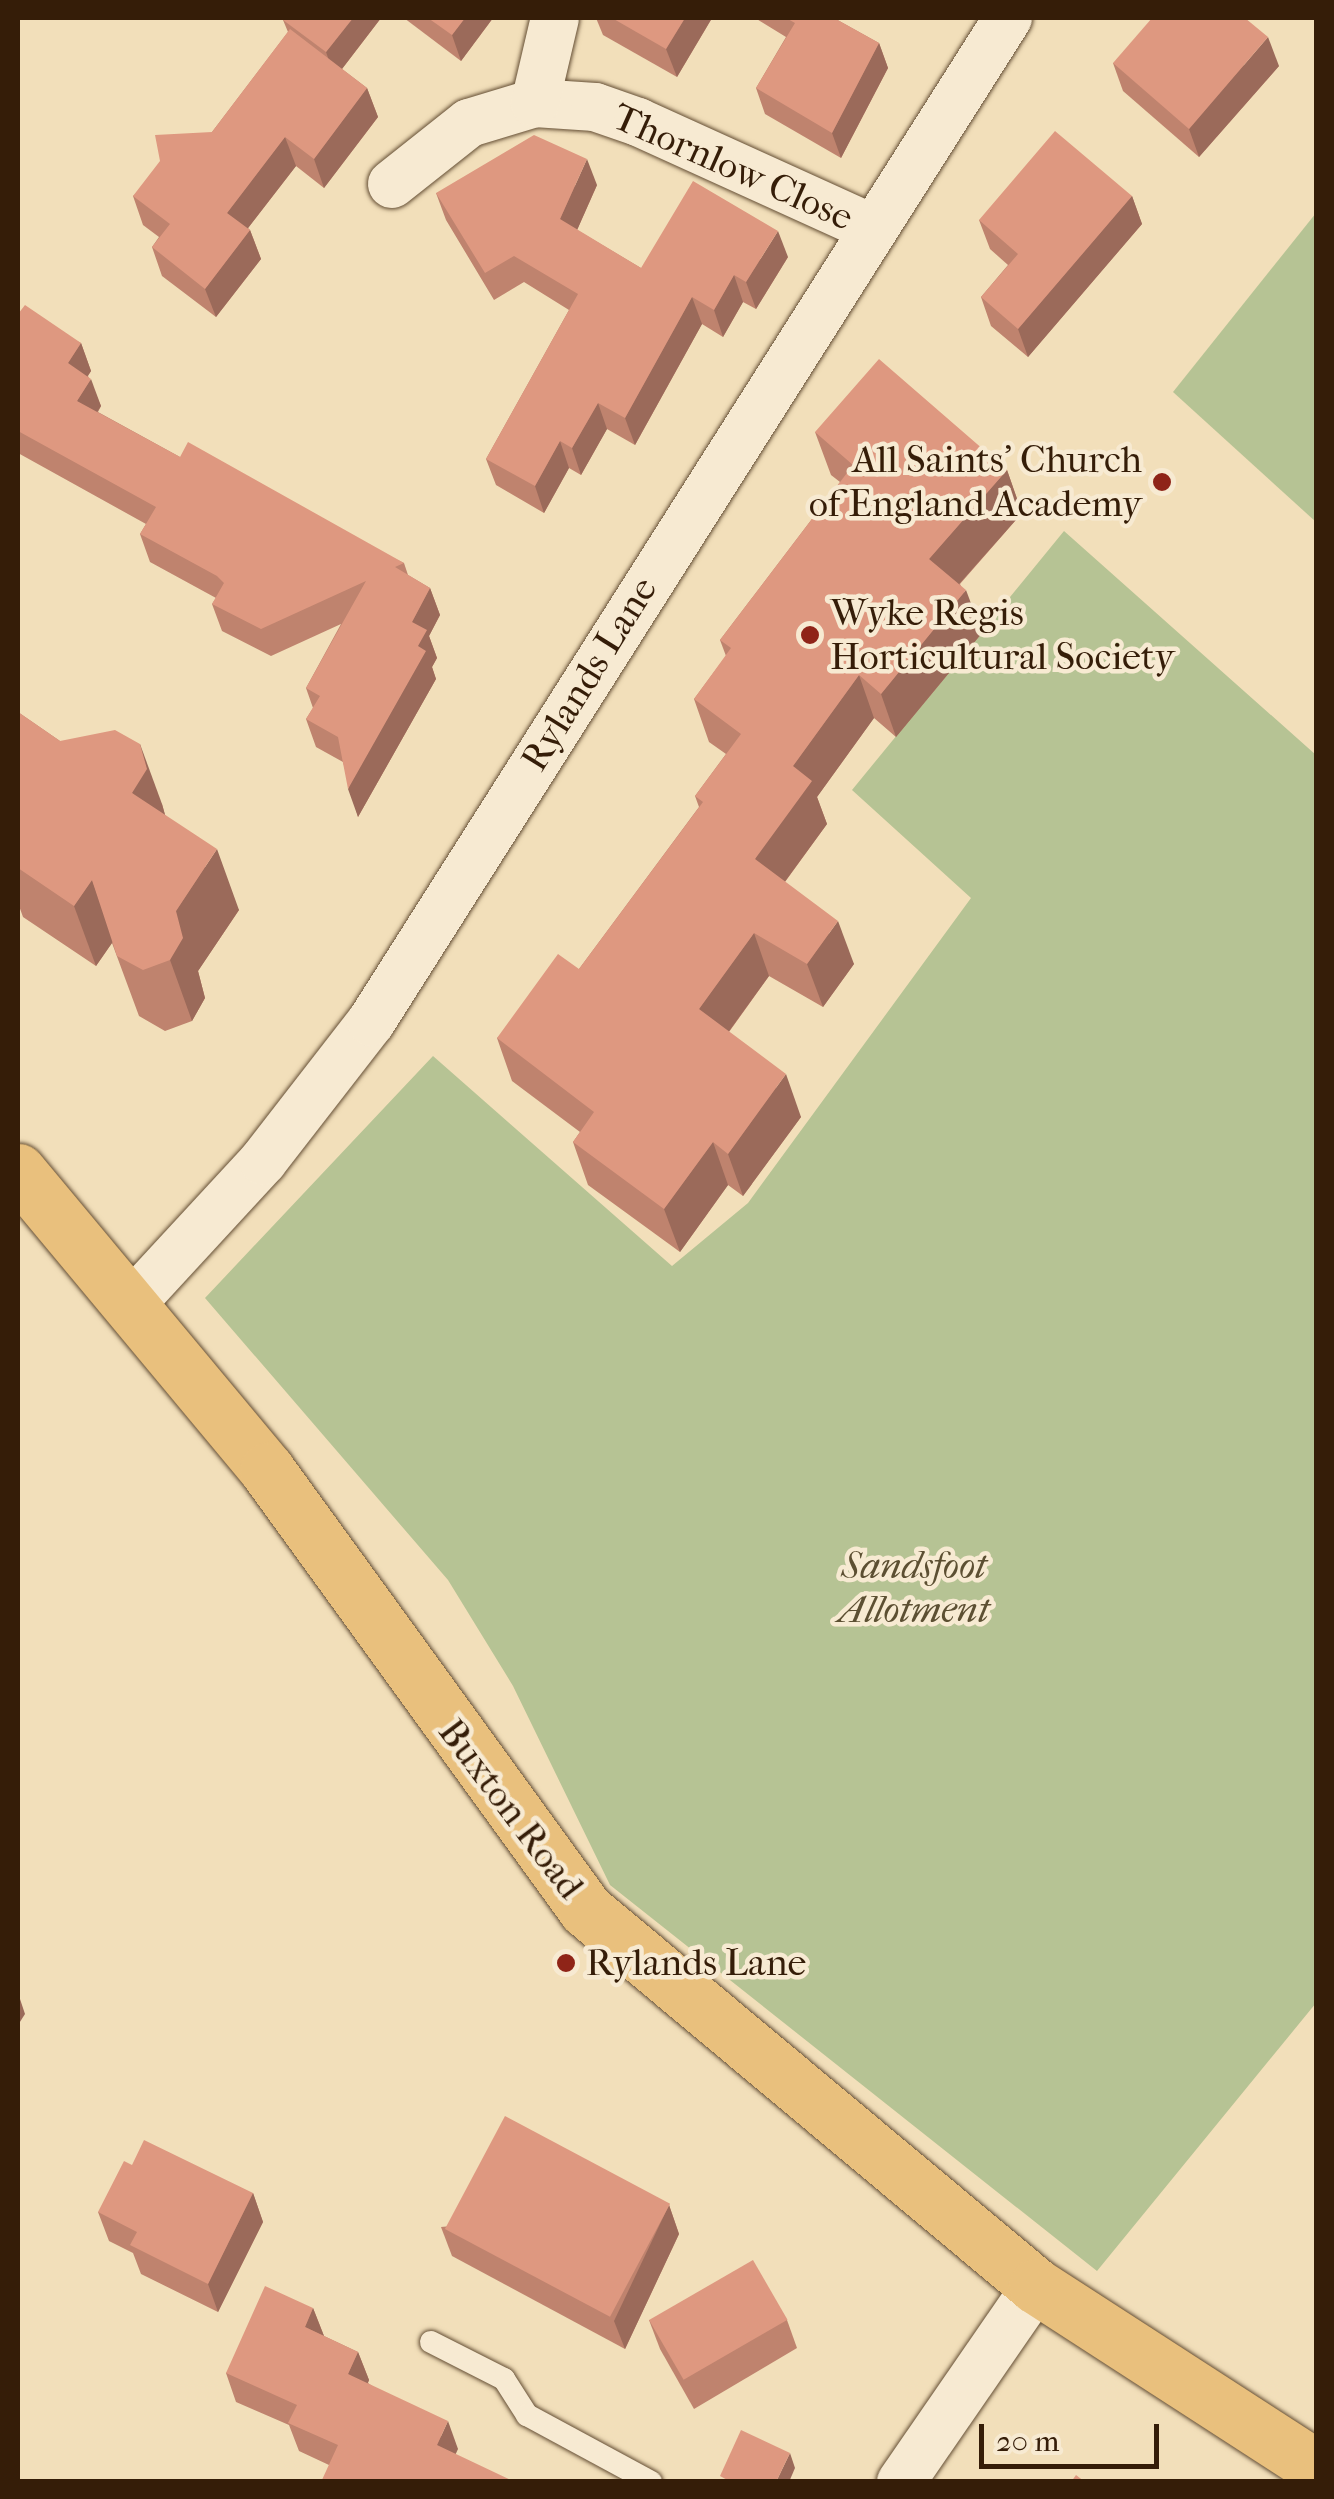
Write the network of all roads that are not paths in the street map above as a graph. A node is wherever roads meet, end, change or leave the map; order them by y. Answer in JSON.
{"nodes":[{"id":1,"x":555,"y":18,"type":"edge"},
{"id":2,"x":1008,"y":18,"type":"edge"},
{"id":3,"x":535,"y":103,"type":"junction"},
{"id":4,"x":392,"y":184,"type":"dead end"},
{"id":5,"x":870,"y":227,"type":"junction"},
{"id":6,"x":18,"y":1171,"type":"edge"},
{"id":7,"x":133,"y":1302,"type":"junction"},
{"id":8,"x":1036,"y":2286,"type":"junction"},
{"id":9,"x":431,"y":2342,"type":"dead end"},
{"id":10,"x":1316,"y":2467,"type":"edge"},
{"id":11,"x":651,"y":2482,"type":"edge"},
{"id":12,"x":901,"y":2482,"type":"edge"}],
"edges":[{"from":1,"to":3,"type":"street"},
{"from":2,"to":5,"type":"street","name":"Rylands Lane"},
{"from":3,"to":4,"type":"street","name":"Thornlow Close"},
{"from":3,"to":5,"type":"street","name":"Thornlow Close"},
{"from":5,"to":7,"type":"street","name":"Rylands Lane"},
{"from":6,"to":7,"type":"highway","name":"Buxton Road"},
{"from":7,"to":8,"type":"highway","name":"Buxton Road"},
{"from":8,"to":10,"type":"highway","name":"Buxton Road"},
{"from":8,"to":12,"type":"street"},
{"from":9,"to":11,"type":"lane"}]}
